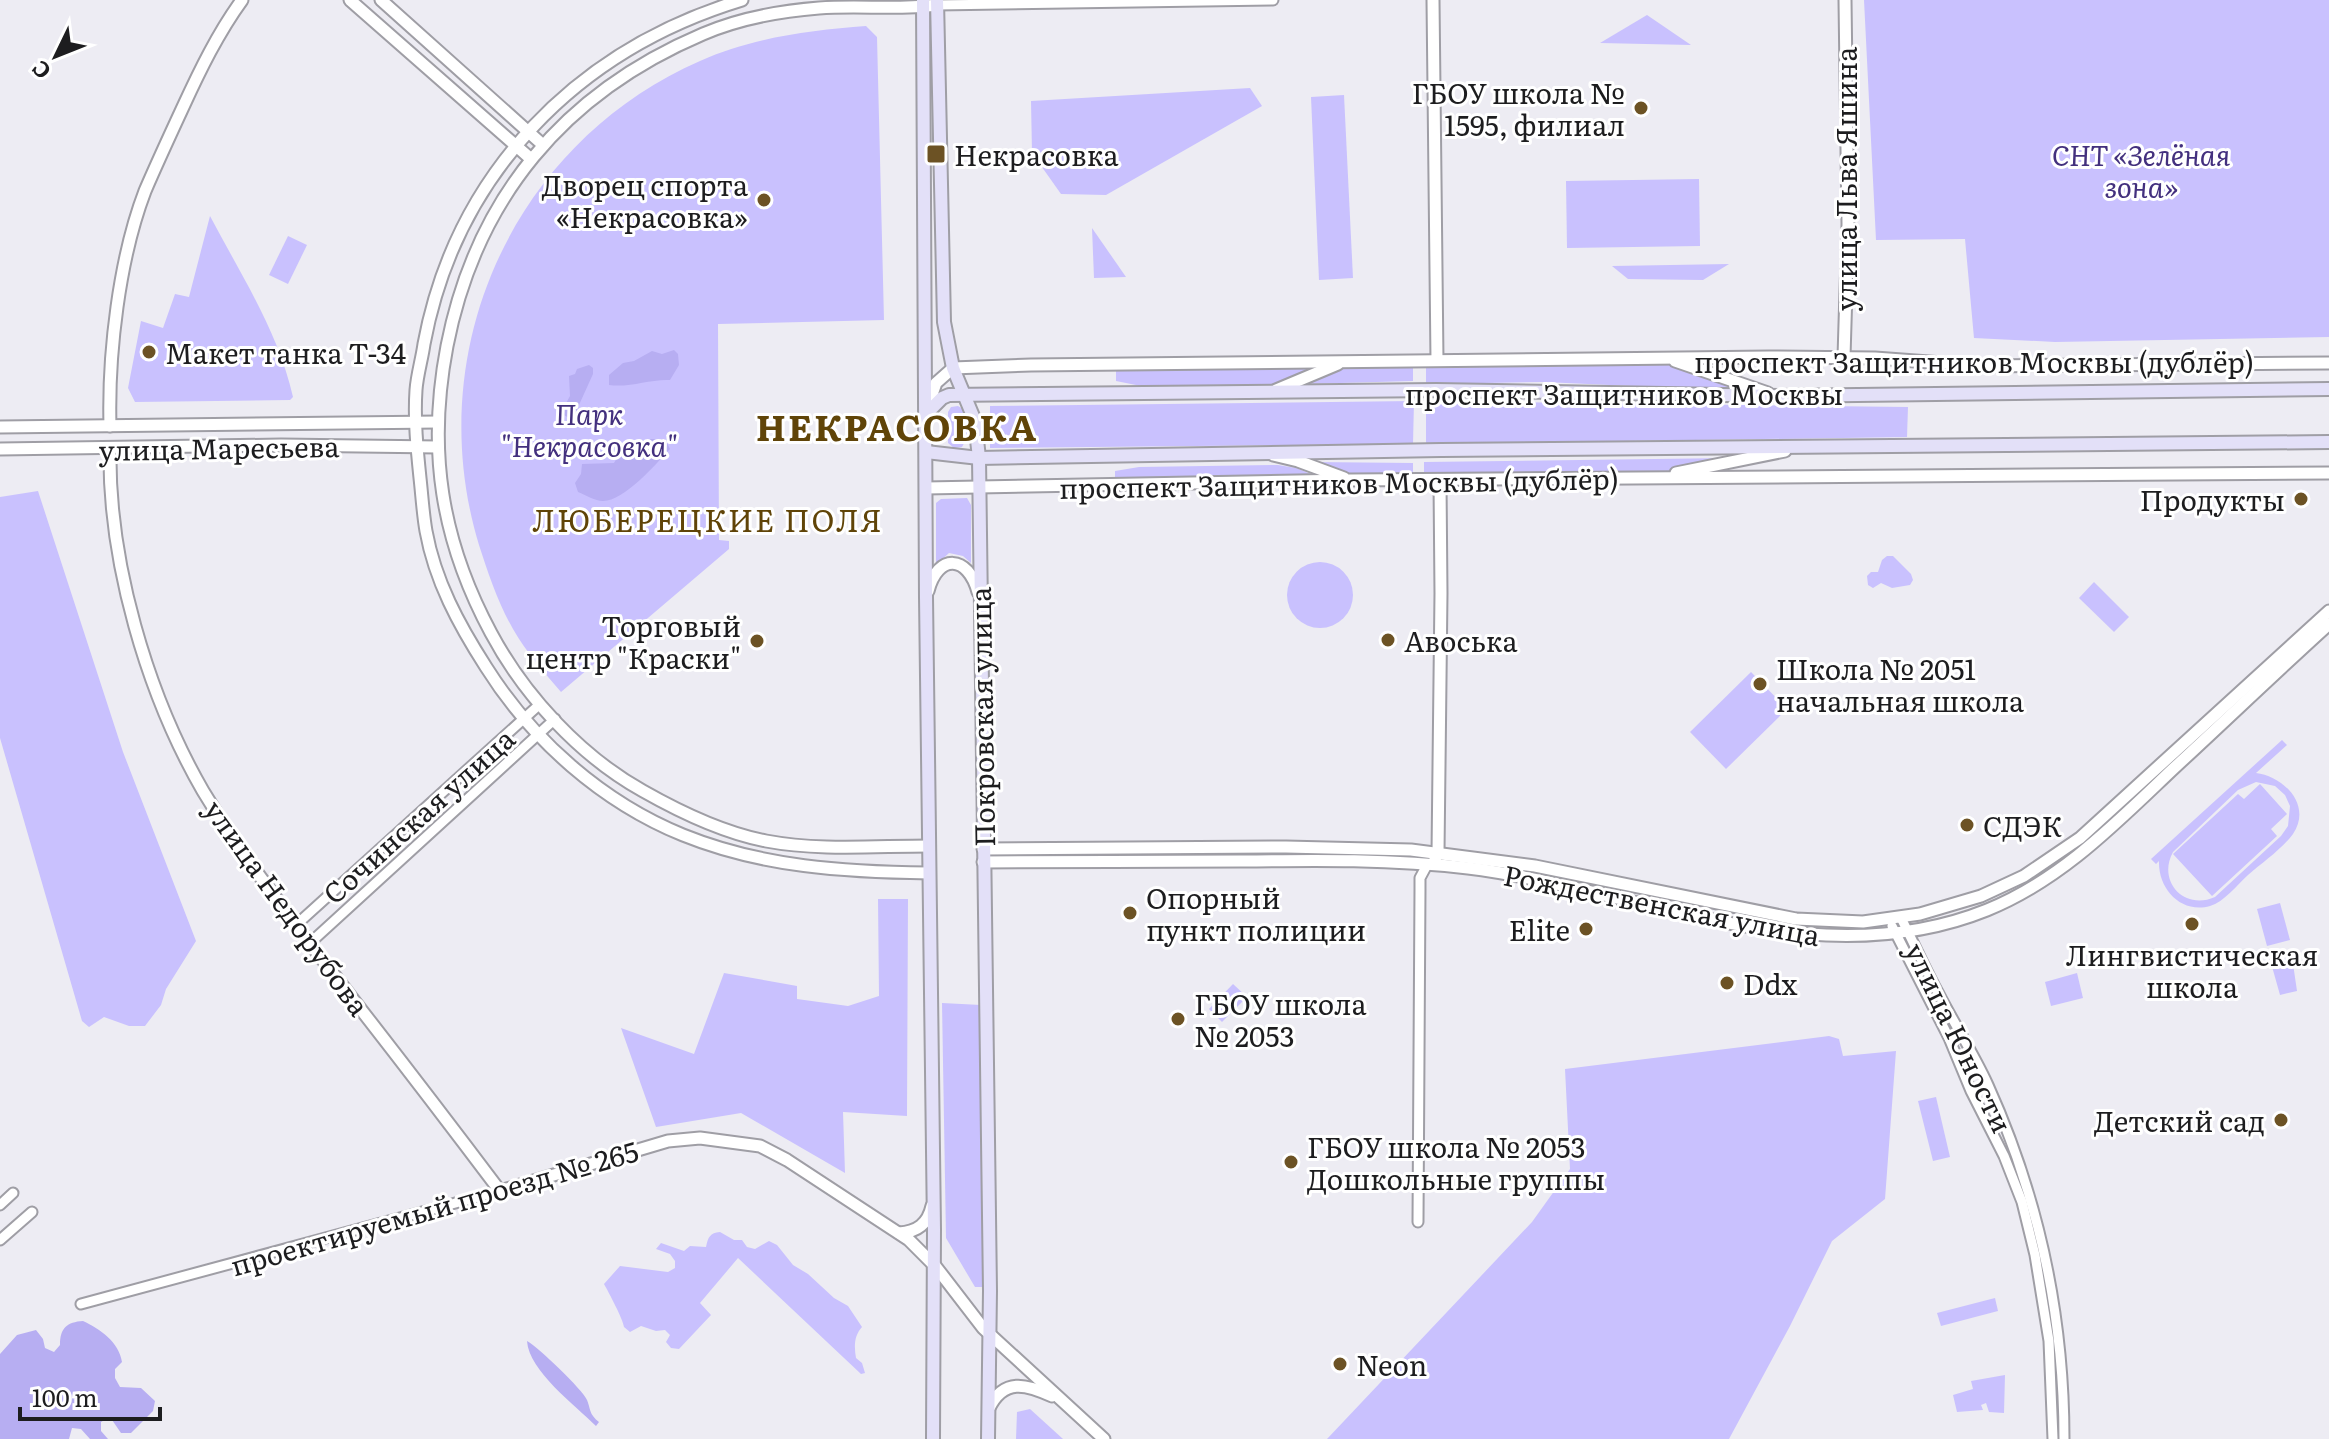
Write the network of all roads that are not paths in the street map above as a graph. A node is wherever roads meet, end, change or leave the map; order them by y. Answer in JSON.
{"nodes":[{"id":1,"x":242,"y":0,"type":"edge"},
{"id":2,"x":350,"y":0,"type":"edge"},
{"id":3,"x":381,"y":0,"type":"edge"},
{"id":4,"x":742,"y":0,"type":"edge"},
{"id":5,"x":1273,"y":0,"type":"edge"},
{"id":6,"x":1433,"y":0,"type":"edge"},
{"id":7,"x":1845,"y":0,"type":"edge"},
{"id":8,"x":937,"y":2,"type":"edge"},
{"id":9,"x":1043,"y":2,"type":"edge"},
{"id":10,"x":923,"y":3,"type":"edge"},
{"id":11,"x":862,"y":4,"type":"edge"},
{"id":12,"x":529,"y":131,"type":"junction"},
{"id":13,"x":543,"y":145,"type":"junction"},
{"id":14,"x":515,"y":146,"type":"junction"},
{"id":15,"x":531,"y":159,"type":"junction"},
{"id":16,"x":1844,"y":357,"type":"junction"},
{"id":17,"x":1667,"y":359,"type":"junction"},
{"id":18,"x":1437,"y":360,"type":"junction"},
{"id":19,"x":1342,"y":362,"type":"junction"},
{"id":20,"x":2329,"y":363,"type":"edge"},
{"id":21,"x":953,"y":368,"type":"junction"},
{"id":22,"x":2329,"y":389,"type":"edge"},
{"id":23,"x":1268,"y":393,"type":"junction"},
{"id":24,"x":1779,"y":396,"type":"junction"},
{"id":25,"x":966,"y":397,"type":"junction"},
{"id":26,"x":927,"y":413,"type":"junction"},
{"id":27,"x":416,"y":422,"type":"junction"},
{"id":28,"x":438,"y":422,"type":"junction"},
{"id":29,"x":110,"y":426,"type":"junction"},
{"id":30,"x":0,"y":427,"type":"edge"},
{"id":31,"x":2329,"y":442,"type":"edge"},
{"id":32,"x":417,"y":446,"type":"junction"},
{"id":33,"x":438,"y":447,"type":"junction"},
{"id":34,"x":1802,"y":447,"type":"junction"},
{"id":35,"x":110,"y":448,"type":"junction"},
{"id":36,"x":0,"y":449,"type":"edge"},
{"id":37,"x":926,"y":452,"type":"junction"},
{"id":38,"x":1260,"y":453,"type":"junction"},
{"id":39,"x":979,"y":458,"type":"junction"},
{"id":40,"x":2329,"y":473,"type":"edge"},
{"id":41,"x":1656,"y":478,"type":"junction"},
{"id":42,"x":1350,"y":480,"type":"junction"},
{"id":43,"x":1440,"y":481,"type":"junction"},
{"id":44,"x":926,"y":488,"type":"junction"},
{"id":45,"x":978,"y":488,"type":"junction"},
{"id":46,"x":442,"y":490,"type":"junction"},
{"id":47,"x":422,"y":491,"type":"junction"},
{"id":48,"x":979,"y":596,"type":"junction"},
{"id":49,"x":926,"y":597,"type":"junction"},
{"id":50,"x":2329,"y":611,"type":"edge"},
{"id":51,"x":2329,"y":624,"type":"edge"},
{"id":52,"x":540,"y":704,"type":"junction"},
{"id":53,"x":555,"y":719,"type":"junction"},
{"id":54,"x":523,"y":720,"type":"junction"},
{"id":55,"x":538,"y":735,"type":"junction"},
{"id":56,"x":883,"y":846,"type":"junction"},
{"id":57,"x":929,"y":846,"type":"junction"},
{"id":58,"x":1438,"y":853,"type":"junction"},
{"id":59,"x":983,"y":855,"type":"junction"},
{"id":60,"x":1427,"y":865,"type":"junction"},
{"id":61,"x":888,"y":872,"type":"junction"},
{"id":62,"x":929,"y":873,"type":"junction"},
{"id":63,"x":1895,"y":919,"type":"junction"},
{"id":64,"x":296,"y":925,"type":"junction"},
{"id":65,"x":1902,"y":932,"type":"junction"},
{"id":66,"x":310,"y":943,"type":"junction"},
{"id":67,"x":1988,"y":1083,"type":"junction"},
{"id":68,"x":1971,"y":1091,"type":"junction"},
{"id":69,"x":500,"y":1191,"type":"junction"},
{"id":70,"x":13,"y":1193,"type":"dead end"},
{"id":71,"x":933,"y":1201,"type":"junction"},
{"id":72,"x":0,"y":1205,"type":"edge"},
{"id":73,"x":32,"y":1212,"type":"dead end"},
{"id":74,"x":1418,"y":1222,"type":"dead end"},
{"id":75,"x":899,"y":1233,"type":"junction"},
{"id":76,"x":0,"y":1240,"type":"edge"},
{"id":77,"x":933,"y":1263,"type":"junction"},
{"id":78,"x":81,"y":1304,"type":"dead end"},
{"id":79,"x":988,"y":1332,"type":"junction"},
{"id":80,"x":1062,"y":1400,"type":"junction"},
{"id":81,"x":987,"y":1413,"type":"junction"},
{"id":82,"x":933,"y":1439,"type":"edge"},
{"id":83,"x":988,"y":1439,"type":"edge"},
{"id":84,"x":1104,"y":1439,"type":"edge"},
{"id":85,"x":2053,"y":1439,"type":"edge"},
{"id":86,"x":2064,"y":1439,"type":"edge"}],
"edges":[{"from":1,"to":29,"type":"street","name":"улица Недорубова"},
{"from":2,"to":14,"type":"street"},
{"from":3,"to":12,"type":"street"},
{"from":4,"to":12,"type":"street"},
{"from":5,"to":9,"type":"street"},
{"from":6,"to":18,"type":"street"},
{"from":7,"to":16,"type":"street","name":"улица Льва Яшина"},
{"from":8,"to":9,"type":"street"},
{"from":8,"to":10,"type":"street"},
{"from":8,"to":21,"type":"main road","name":"Покровская улица"},
{"from":10,"to":11,"type":"street"},
{"from":10,"to":26,"type":"main road","name":"Покровская улица"},
{"from":11,"to":13,"type":"street"},
{"from":12,"to":13,"type":"street"},
{"from":12,"to":14,"type":"street"},
{"from":13,"to":15,"type":"street"},
{"from":14,"to":15,"type":"street"},
{"from":14,"to":27,"type":"street"},
{"from":15,"to":28,"type":"street"},
{"from":16,"to":17,"type":"street","name":"проспект Защитников Москвы (дублёр)"},
{"from":16,"to":20,"type":"street","name":"проспект Защитников Москвы (дублёр)"},
{"from":17,"to":18,"type":"street","name":"проспект Защитников Москвы (дублёр)"},
{"from":17,"to":24,"type":"street"},
{"from":18,"to":19,"type":"street","name":"проспект Защитников Москвы (дублёр)"},
{"from":19,"to":21,"type":"street","name":"проспект Защитников Москвы (дублёр)"},
{"from":19,"to":23,"type":"street"},
{"from":21,"to":25,"type":"main road","name":"Покровская улица"},
{"from":21,"to":26,"type":"street"},
{"from":22,"to":24,"type":"main road","name":"проспект Защитников Москвы"},
{"from":23,"to":24,"type":"main road","name":"проспект Защитников Москвы"},
{"from":23,"to":25,"type":"main road","name":"проспект Защитников Москвы"},
{"from":25,"to":26,"type":"main road","name":"проспект Защитников Москвы"},
{"from":25,"to":39,"type":"main road","name":"Покровская улица"},
{"from":26,"to":37,"type":"main road","name":"Покровская улица"},
{"from":27,"to":28,"type":"street","name":"улица Маресьева"},
{"from":27,"to":29,"type":"street","name":"улица Маресьева"},
{"from":27,"to":32,"type":"street"},
{"from":28,"to":33,"type":"street"},
{"from":29,"to":30,"type":"street","name":"улица Маресьева"},
{"from":29,"to":35,"type":"street","name":"улица Недорубова"},
{"from":31,"to":34,"type":"main road","name":"проспект Защитников Москвы"},
{"from":32,"to":33,"type":"street","name":"улица Маресьева"},
{"from":32,"to":35,"type":"street","name":"улица Маресьева"},
{"from":32,"to":47,"type":"street"},
{"from":33,"to":46,"type":"street"},
{"from":34,"to":38,"type":"main road","name":"проспект Защитников Москвы"},
{"from":34,"to":41,"type":"street"},
{"from":35,"to":36,"type":"street","name":"улица Маресьева"},
{"from":35,"to":64,"type":"street","name":"улица Недорубова"},
{"from":37,"to":39,"type":"main road","name":"проспект Защитников Москвы"},
{"from":37,"to":44,"type":"main road","name":"Покровская улица"},
{"from":38,"to":39,"type":"main road","name":"проспект Защитников Москвы"},
{"from":38,"to":42,"type":"street"},
{"from":39,"to":45,"type":"main road","name":"Покровская улица"},
{"from":40,"to":41,"type":"street","name":"проспект Защитников Москвы (дублёр)"},
{"from":41,"to":43,"type":"street","name":"проспект Защитников Москвы (дублёр)"},
{"from":42,"to":43,"type":"street","name":"проспект Защитников Москвы (дублёр)"},
{"from":42,"to":45,"type":"street","name":"проспект Защитников Москвы (дублёр)"},
{"from":43,"to":58,"type":"street"},
{"from":44,"to":45,"type":"street","name":"проспект Защитников Москвы (дублёр)"},
{"from":44,"to":49,"type":"main road","name":"Покровская улица"},
{"from":45,"to":48,"type":"main road","name":"Покровская улица"},
{"from":46,"to":47,"type":"street"},
{"from":46,"to":52,"type":"street"},
{"from":47,"to":54,"type":"street"},
{"from":48,"to":49,"type":"street"},
{"from":48,"to":59,"type":"main road","name":"Покровская улица"},
{"from":49,"to":57,"type":"main road","name":"Покровская улица"},
{"from":50,"to":63,"type":"street","name":"Рождественская улица"},
{"from":51,"to":65,"type":"street","name":"Рождественская улица"},
{"from":52,"to":53,"type":"street"},
{"from":52,"to":54,"type":"street","name":"Сочинская улица"},
{"from":53,"to":55,"type":"street","name":"Сочинская улица"},
{"from":53,"to":56,"type":"street"},
{"from":54,"to":55,"type":"street"},
{"from":54,"to":64,"type":"street","name":"Сочинская улица"},
{"from":55,"to":61,"type":"street"},
{"from":55,"to":66,"type":"street","name":"Сочинская улица"},
{"from":56,"to":57,"type":"street"},
{"from":56,"to":61,"type":"street"},
{"from":57,"to":62,"type":"main road","name":"Покровская улица"},
{"from":58,"to":59,"type":"street","name":"Рождественская улица"},
{"from":58,"to":60,"type":"street"},
{"from":58,"to":63,"type":"street","name":"Рождественская улица"},
{"from":59,"to":60,"type":"street","name":"Рождественская улица"},
{"from":59,"to":79,"type":"main road","name":"Покровская улица"},
{"from":60,"to":65,"type":"street","name":"Рождественская улица"},
{"from":60,"to":74,"type":"street"},
{"from":61,"to":62,"type":"street"},
{"from":62,"to":71,"type":"main road","name":"Покровская улица"},
{"from":63,"to":65,"type":"street","name":"улица Юности"},
{"from":64,"to":66,"type":"street","name":"улица Недорубова"},
{"from":65,"to":67,"type":"street","name":"улица Юности"},
{"from":65,"to":68,"type":"street","name":"улица Юности"},
{"from":66,"to":69,"type":"street","name":"улица Недорубова"},
{"from":67,"to":68,"type":"street"},
{"from":67,"to":86,"type":"street","name":"улица Юности"},
{"from":68,"to":85,"type":"street","name":"улица Юности"},
{"from":69,"to":75,"type":"street","name":"проектируемый проезд № 265"},
{"from":69,"to":78,"type":"street","name":"проектируемый проезд № 265"},
{"from":70,"to":72,"type":"street"},
{"from":71,"to":75,"type":"street"},
{"from":71,"to":77,"type":"main road","name":"Покровская улица"},
{"from":73,"to":76,"type":"street"},
{"from":75,"to":77,"type":"street","name":"проектируемый проезд № 265"},
{"from":77,"to":79,"type":"street","name":"проектируемый проезд № 265"},
{"from":77,"to":82,"type":"main road","name":"Покровская улица"},
{"from":79,"to":80,"type":"street","name":"проектируемый проезд № 265"},
{"from":79,"to":81,"type":"main road","name":"Покровская улица"},
{"from":80,"to":81,"type":"street"},
{"from":80,"to":84,"type":"street","name":"проектируемый проезд № 265"},
{"from":81,"to":83,"type":"main road","name":"Покровская улица"}]}
